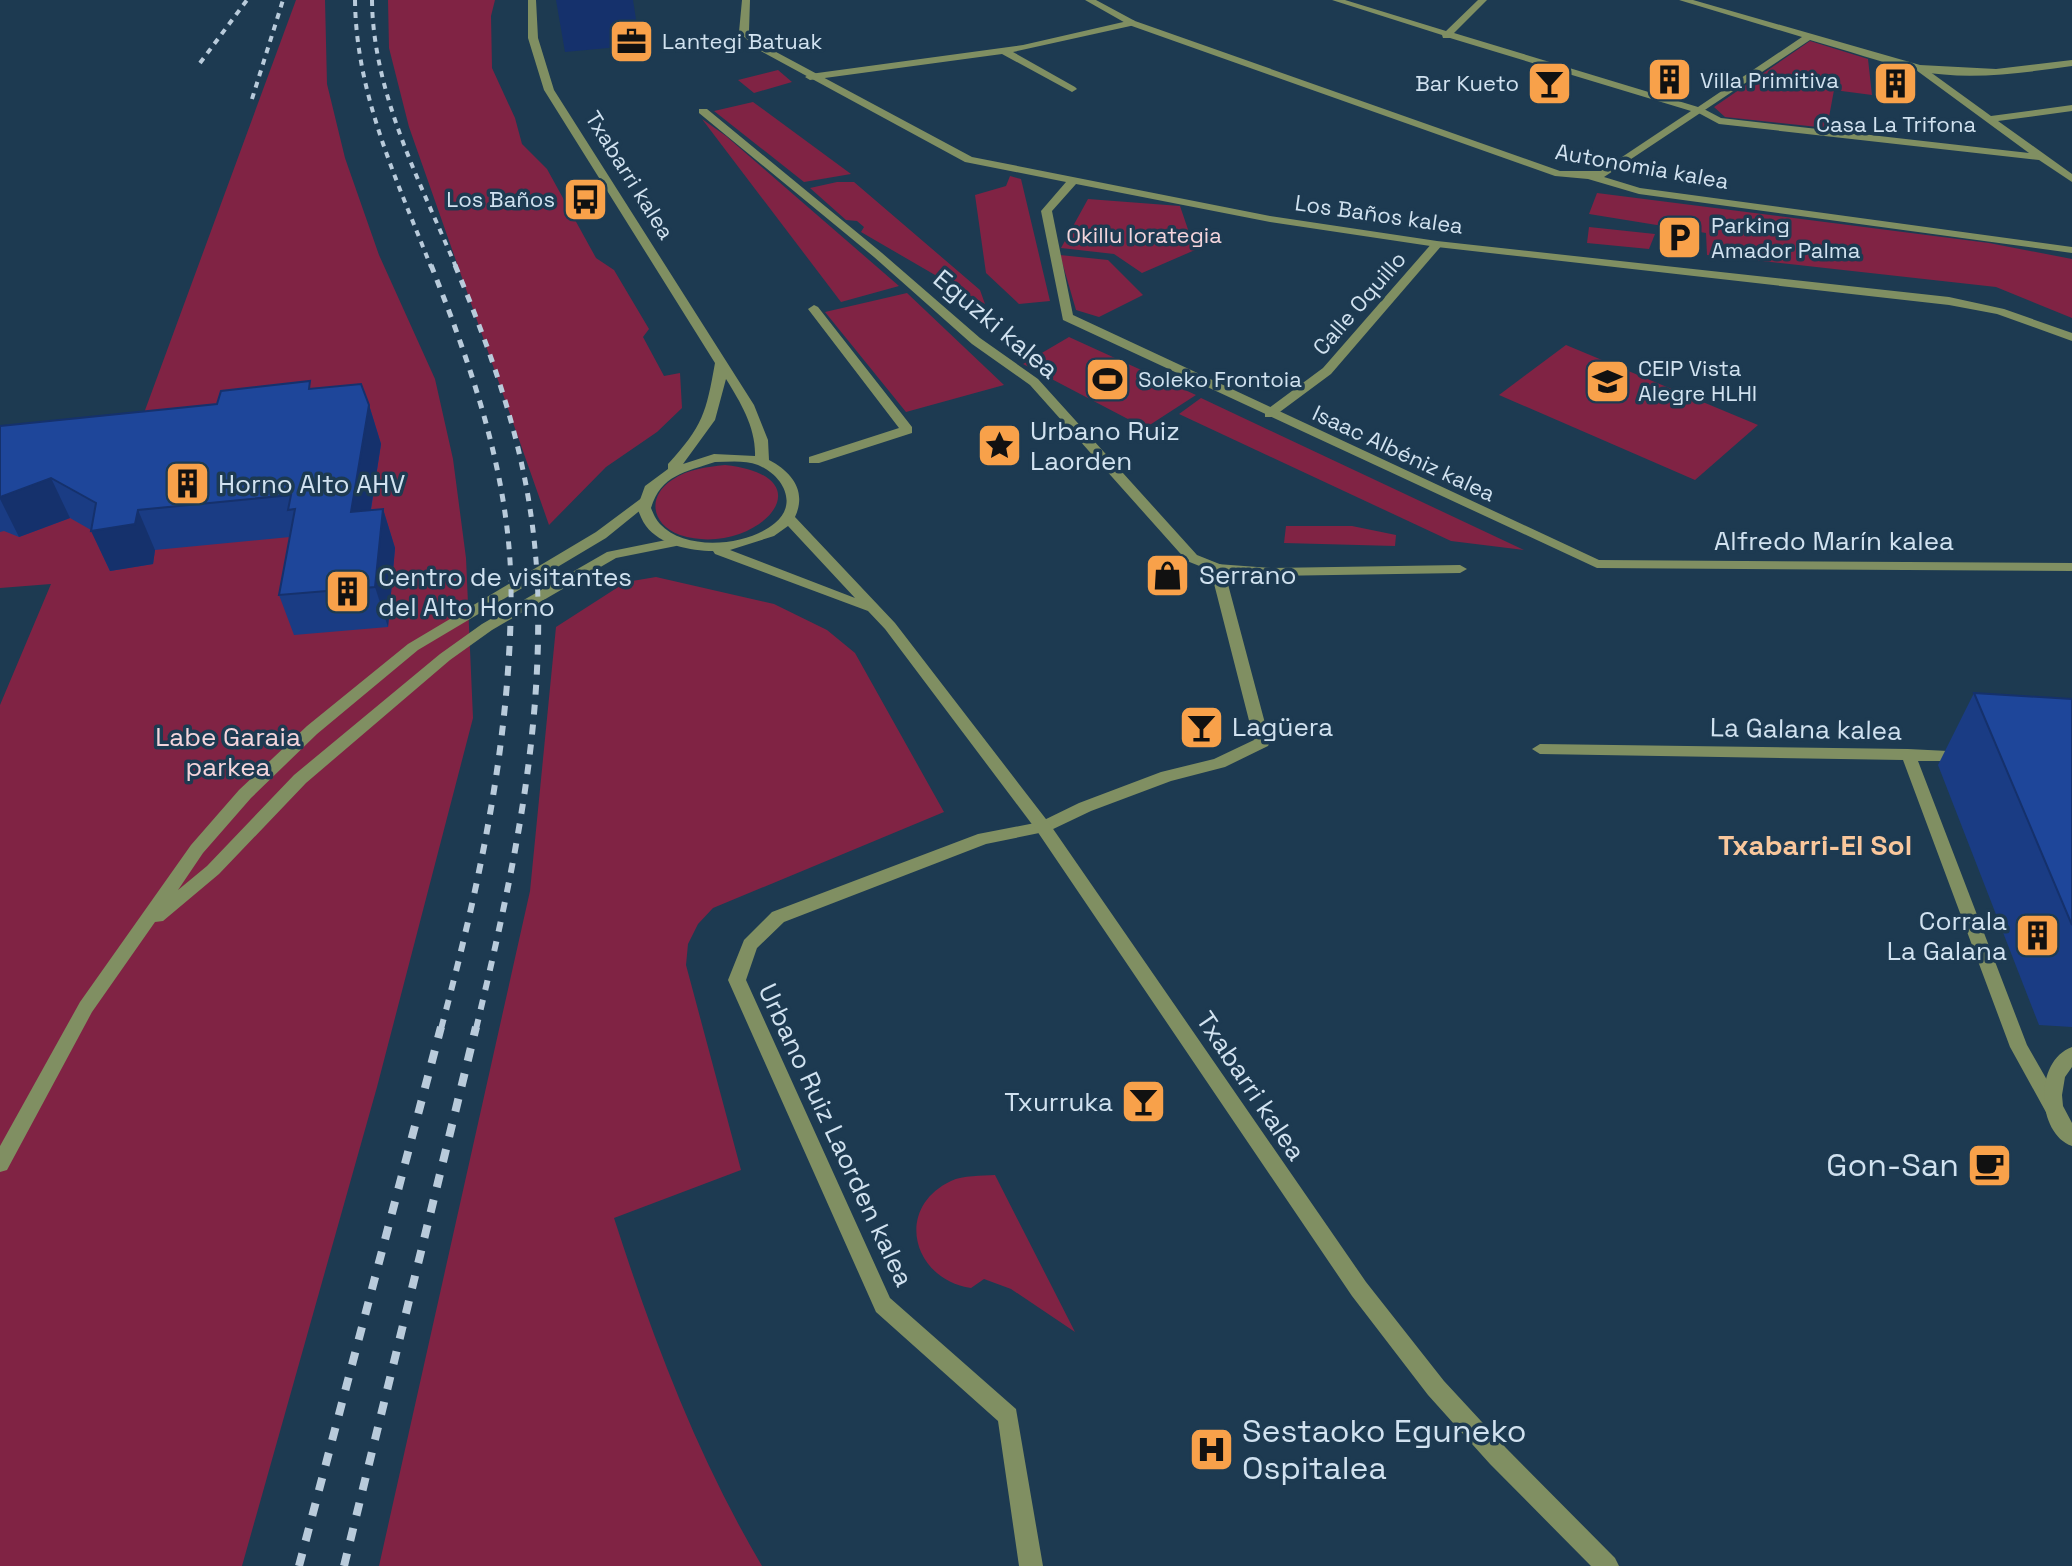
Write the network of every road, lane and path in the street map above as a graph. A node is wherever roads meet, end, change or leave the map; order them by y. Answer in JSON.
{"nodes":[{"id":1,"x":532,"y":0,"type":"edge"},
{"id":2,"x":746,"y":0,"type":"edge"},
{"id":3,"x":1089,"y":0,"type":"edge"},
{"id":4,"x":1336,"y":0,"type":"edge"},
{"id":5,"x":1483,"y":0,"type":"edge"},
{"id":6,"x":1683,"y":0,"type":"edge"},
{"id":7,"x":1132,"y":23,"type":"junction"},
{"id":8,"x":1446,"y":36,"type":"junction"},
{"id":9,"x":1808,"y":37,"type":"junction"},
{"id":10,"x":1004,"y":51,"type":"junction"},
{"id":11,"x":2072,"y":63,"type":"edge"},
{"id":12,"x":1919,"y":68,"type":"junction"},
{"id":13,"x":810,"y":77,"type":"junction"},
{"id":14,"x":1072,"y":89,"type":"dead end"},
{"id":15,"x":2072,"y":108,"type":"edge"},
{"id":16,"x":1698,"y":110,"type":"junction"},
{"id":17,"x":703,"y":111,"type":"dead end"},
{"id":18,"x":1988,"y":119,"type":"junction"},
{"id":19,"x":2041,"y":157,"type":"junction"},
{"id":20,"x":1589,"y":176,"type":"junction"},
{"id":21,"x":2072,"y":179,"type":"edge"},
{"id":22,"x":1072,"y":182,"type":"junction"},
{"id":23,"x":1437,"y":244,"type":"junction"},
{"id":24,"x":2072,"y":250,"type":"edge"},
{"id":25,"x":814,"y":309,"type":"dead end"},
{"id":26,"x":2072,"y":337,"type":"edge"},
{"id":27,"x":721,"y":364,"type":"junction"},
{"id":28,"x":1269,"y":414,"type":"junction"},
{"id":29,"x":814,"y":460,"type":"dead end"},
{"id":30,"x":762,"y":462,"type":"junction"},
{"id":31,"x":667,"y":473,"type":"junction"},
{"id":32,"x":643,"y":501,"type":"junction"},
{"id":33,"x":788,"y":518,"type":"junction"},
{"id":34,"x":676,"y":542,"type":"junction"},
{"id":35,"x":712,"y":548,"type":"junction"},
{"id":36,"x":1597,"y":564,"type":"joint"},
{"id":37,"x":2072,"y":567,"type":"edge"},
{"id":38,"x":1217,"y":568,"type":"junction"},
{"id":39,"x":1460,"y":569,"type":"dead end"},
{"id":40,"x":878,"y":613,"type":"junction"},
{"id":41,"x":1540,"y":749,"type":"dead end"},
{"id":42,"x":1908,"y":754,"type":"junction"},
{"id":43,"x":1987,"y":757,"type":"edge"},
{"id":44,"x":1043,"y":827,"type":"junction"},
{"id":45,"x":146,"y":924,"type":"junction"},
{"id":46,"x":2072,"y":1055,"type":"edge"},
{"id":47,"x":2054,"y":1108,"type":"junction"},
{"id":48,"x":2072,"y":1138,"type":"edge"},
{"id":49,"x":0,"y":1164,"type":"edge"},
{"id":50,"x":1031,"y":1566,"type":"edge"},
{"id":51,"x":1607,"y":1566,"type":"edge"}],
"edges":[{"from":1,"to":27,"type":"street","name":"Txabarri kalea"},
{"from":2,"to":13,"type":"street","name":"Los Baños kalea"},
{"from":3,"to":7,"type":"street","name":"Autonomia kalea"},
{"from":4,"to":8,"type":"street"},
{"from":5,"to":8,"type":"street"},
{"from":6,"to":9,"type":"street"},
{"from":7,"to":10,"type":"street"},
{"from":7,"to":20,"type":"street","name":"Autonomia kalea"},
{"from":8,"to":16,"type":"street"},
{"from":9,"to":12,"type":"street"},
{"from":9,"to":16,"type":"street"},
{"from":10,"to":13,"type":"street"},
{"from":10,"to":14,"type":"street"},
{"from":11,"to":12,"type":"street"},
{"from":12,"to":18,"type":"street"},
{"from":13,"to":22,"type":"street","name":"Los Baños kalea"},
{"from":15,"to":18,"type":"street"},
{"from":16,"to":19,"type":"street"},
{"from":16,"to":20,"type":"street"},
{"from":17,"to":38,"type":"street","name":"Eguzki kalea"},
{"from":18,"to":19,"type":"street"},
{"from":19,"to":21,"type":"street"},
{"from":20,"to":24,"type":"street","name":"Autonomia kalea"},
{"from":22,"to":23,"type":"street","name":"Los Baños kalea"},
{"from":22,"to":28,"type":"street","name":"Isaac Albéniz kalea"},
{"from":23,"to":26,"type":"street","name":"Los Baños kalea"},
{"from":23,"to":28,"type":"street","name":"Calle Oquillo"},
{"from":25,"to":29,"type":"street"},
{"from":27,"to":30,"type":"street","name":"Txabarri kalea"},
{"from":27,"to":31,"type":"street"},
{"from":28,"to":36,"type":"street","name":"Isaac Albéniz kalea"},
{"from":30,"to":31,"type":"street"},
{"from":30,"to":33,"type":"street"},
{"from":31,"to":32,"type":"street"},
{"from":32,"to":34,"type":"street"},
{"from":32,"to":45,"type":"street"},
{"from":33,"to":35,"type":"street"},
{"from":33,"to":40,"type":"street","name":"Txabarri kalea"},
{"from":34,"to":35,"type":"street"},
{"from":34,"to":45,"type":"street"},
{"from":35,"to":40,"type":"street"},
{"from":36,"to":37,"type":"street","name":"Alfredo Marín kalea"},
{"from":38,"to":39,"type":"street"},
{"from":38,"to":44,"type":"street"},
{"from":40,"to":44,"type":"street","name":"Txabarri kalea"},
{"from":41,"to":42,"type":"street","name":"La Galana kalea"},
{"from":42,"to":43,"type":"street","name":"La Galana kalea"},
{"from":42,"to":47,"type":"street"},
{"from":44,"to":50,"type":"street","name":"Urbano Ruiz Laorden kalea"},
{"from":44,"to":51,"type":"street","name":"Txabarri kalea"},
{"from":45,"to":49,"type":"street"},
{"from":46,"to":47,"type":"street"},
{"from":47,"to":48,"type":"street"}]}
